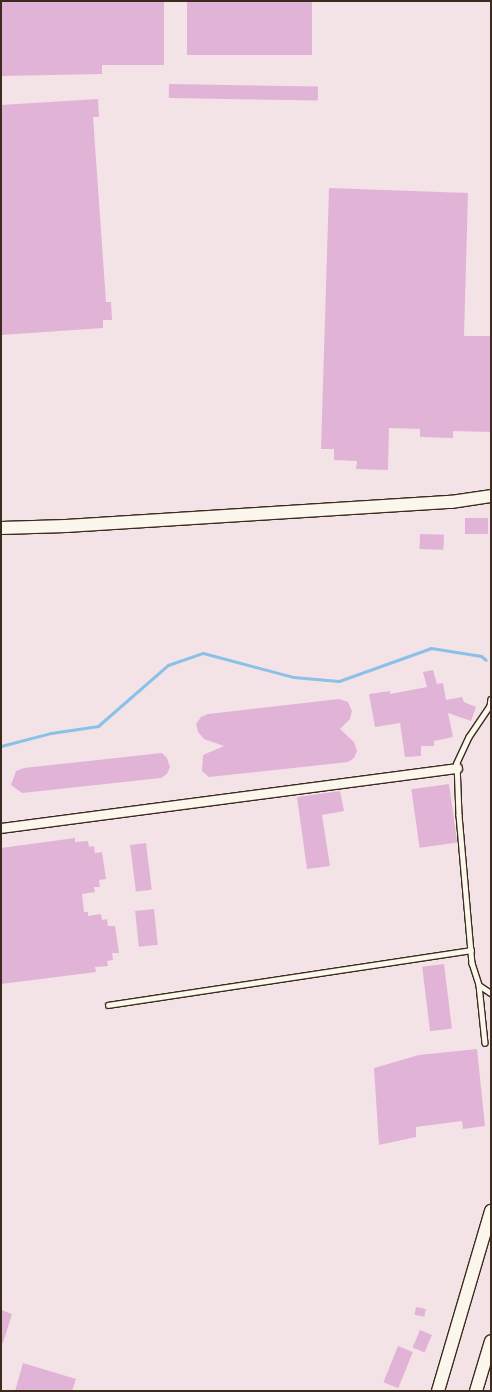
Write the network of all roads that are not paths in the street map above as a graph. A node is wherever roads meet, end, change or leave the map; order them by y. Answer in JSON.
{"nodes":[{"id":1,"x":491,"y":496,"type":"edge"},
{"id":2,"x":1,"y":528,"type":"edge"},
{"id":3,"x":491,"y":699,"type":"edge"},
{"id":4,"x":457,"y":768,"type":"junction"},
{"id":5,"x":1,"y":828,"type":"edge"},
{"id":6,"x":471,"y":950,"type":"junction"},
{"id":7,"x":479,"y":985,"type":"junction"},
{"id":8,"x":491,"y":992,"type":"edge"},
{"id":9,"x":108,"y":1005,"type":"dead end"},
{"id":10,"x":486,"y":1043,"type":"dead end"},
{"id":11,"x":491,"y":1211,"type":"edge"},
{"id":12,"x":491,"y":1341,"type":"edge"},
{"id":13,"x":438,"y":1391,"type":"edge"},
{"id":14,"x":476,"y":1391,"type":"edge"}],
"edges":[{"from":1,"to":2,"type":"street"},
{"from":3,"to":4,"type":"lane"},
{"from":4,"to":5,"type":"street"},
{"from":4,"to":6,"type":"lane"},
{"from":6,"to":7,"type":"lane"},
{"from":6,"to":9,"type":"lane"},
{"from":7,"to":8,"type":"lane"},
{"from":7,"to":10,"type":"lane"},
{"from":11,"to":13,"type":"street"},
{"from":12,"to":14,"type":"street"}]}
